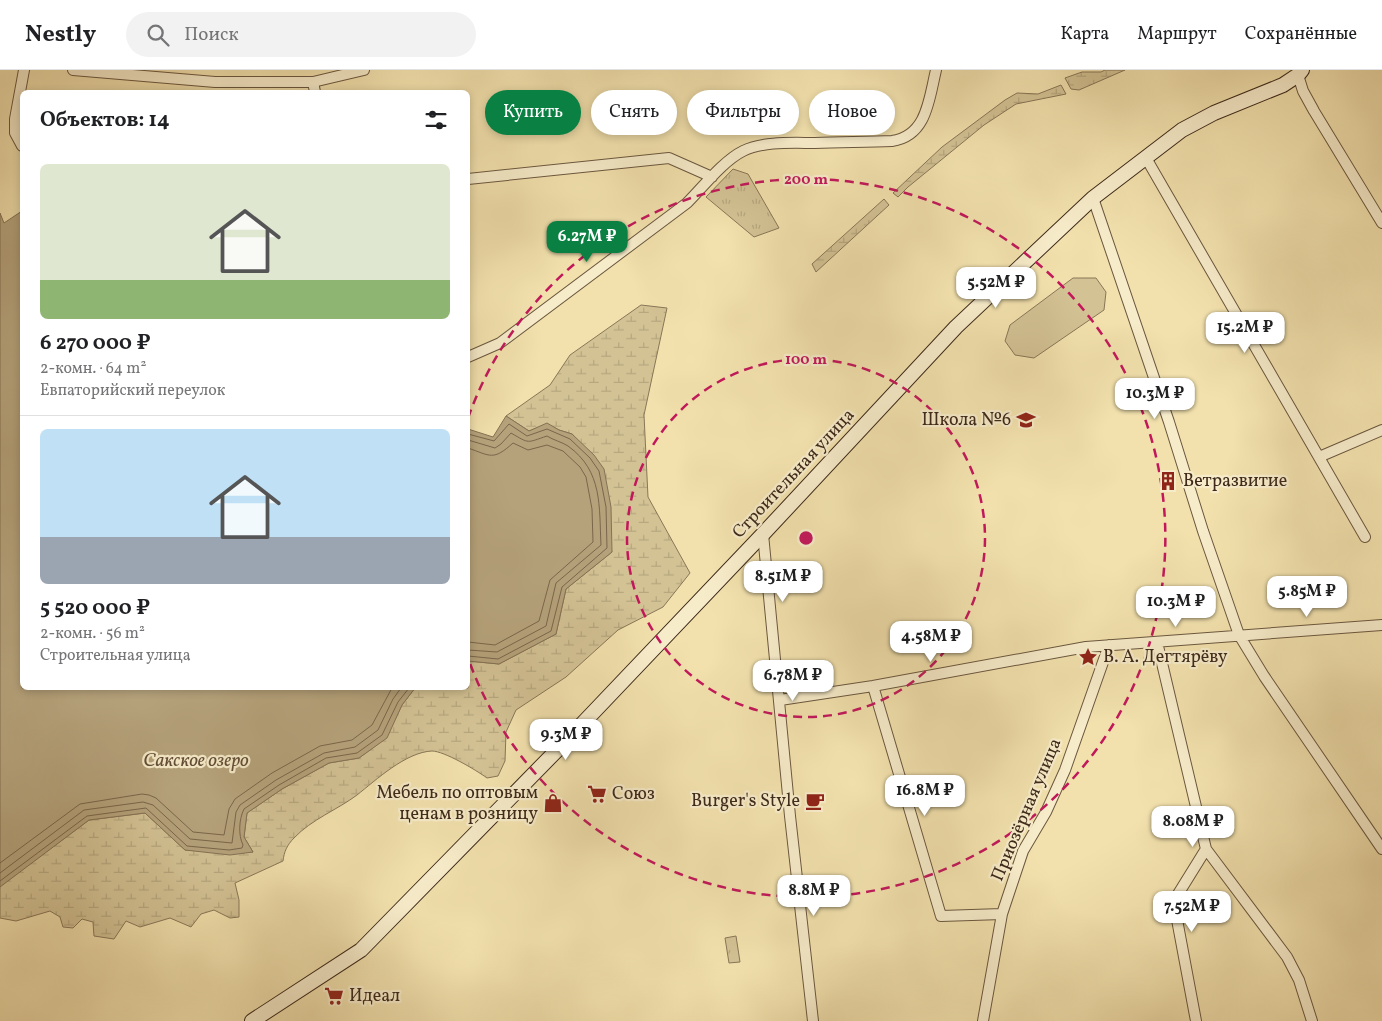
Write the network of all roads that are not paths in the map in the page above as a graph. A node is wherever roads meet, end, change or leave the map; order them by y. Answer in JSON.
{"nodes":[{"id":1,"x":24,"y":70,"type":"edge"},
{"id":2,"x":73,"y":70,"type":"edge"},
{"id":3,"x":257,"y":70,"type":"edge"},
{"id":4,"x":364,"y":70,"type":"edge"},
{"id":5,"x":936,"y":70,"type":"edge"},
{"id":6,"x":1300,"y":73,"type":"edge"},
{"id":7,"x":256,"y":82,"type":"junction"},
{"id":8,"x":313,"y":82,"type":"junction"},
{"id":9,"x":21,"y":90,"type":"edge"},
{"id":10,"x":315,"y":90,"type":"edge"},
{"id":11,"x":20,"y":94,"type":"edge"},
{"id":12,"x":20,"y":142,"type":"edge"},
{"id":13,"x":1146,"y":158,"type":"junction"},
{"id":14,"x":712,"y":177,"type":"junction"},
{"id":15,"x":470,"y":179,"type":"edge"},
{"id":16,"x":1093,"y":198,"type":"junction"},
{"id":17,"x":1382,"y":223,"type":"edge"},
{"id":18,"x":470,"y":356,"type":"edge"},
{"id":19,"x":1382,"y":430,"type":"edge"},
{"id":20,"x":1319,"y":457,"type":"junction"},
{"id":21,"x":763,"y":534,"type":"junction"},
{"id":22,"x":1365,"y":537,"type":"dead end"},
{"id":23,"x":1382,"y":625,"type":"edge"},
{"id":24,"x":1239,"y":635,"type":"junction"},
{"id":25,"x":1157,"y":642,"type":"junction"},
{"id":26,"x":1109,"y":645,"type":"junction"},
{"id":27,"x":873,"y":686,"type":"junction"},
{"id":28,"x":780,"y":700,"type":"junction"},
{"id":29,"x":1382,"y":848,"type":"edge"},
{"id":30,"x":1206,"y":849,"type":"junction"},
{"id":31,"x":1002,"y":914,"type":"junction"},
{"id":32,"x":252,"y":1021,"type":"edge"},
{"id":33,"x":813,"y":1021,"type":"edge"},
{"id":34,"x":984,"y":1021,"type":"edge"},
{"id":35,"x":1196,"y":1021,"type":"edge"},
{"id":36,"x":1312,"y":1021,"type":"edge"}],
"edges":[{"from":1,"to":9,"type":"street"},
{"from":2,"to":7,"type":"street"},
{"from":3,"to":7,"type":"street"},
{"from":4,"to":8,"type":"street"},
{"from":5,"to":14,"type":"street"},
{"from":6,"to":13,"type":"street","name":"Строительная улица"},
{"from":6,"to":17,"type":"street"},
{"from":7,"to":8,"type":"street"},
{"from":8,"to":10,"type":"street"},
{"from":11,"to":12,"type":"street"},
{"from":13,"to":16,"type":"street","name":"Строительная улица"},
{"from":13,"to":20,"type":"street"},
{"from":14,"to":15,"type":"street"},
{"from":14,"to":18,"type":"street"},
{"from":16,"to":21,"type":"street","name":"Строительная улица"},
{"from":16,"to":24,"type":"street"},
{"from":19,"to":20,"type":"street"},
{"from":20,"to":22,"type":"street"},
{"from":21,"to":28,"type":"street"},
{"from":21,"to":32,"type":"street","name":"Строительная улица"},
{"from":23,"to":24,"type":"street"},
{"from":24,"to":25,"type":"street"},
{"from":24,"to":29,"type":"street"},
{"from":25,"to":26,"type":"street"},
{"from":25,"to":30,"type":"street"},
{"from":26,"to":27,"type":"street"},
{"from":26,"to":31,"type":"street","name":"Приозёрная улица"},
{"from":27,"to":28,"type":"street"},
{"from":27,"to":31,"type":"street"},
{"from":28,"to":33,"type":"street"},
{"from":30,"to":35,"type":"street"},
{"from":30,"to":36,"type":"street"},
{"from":31,"to":34,"type":"street","name":"Приозёрная улица"}]}
